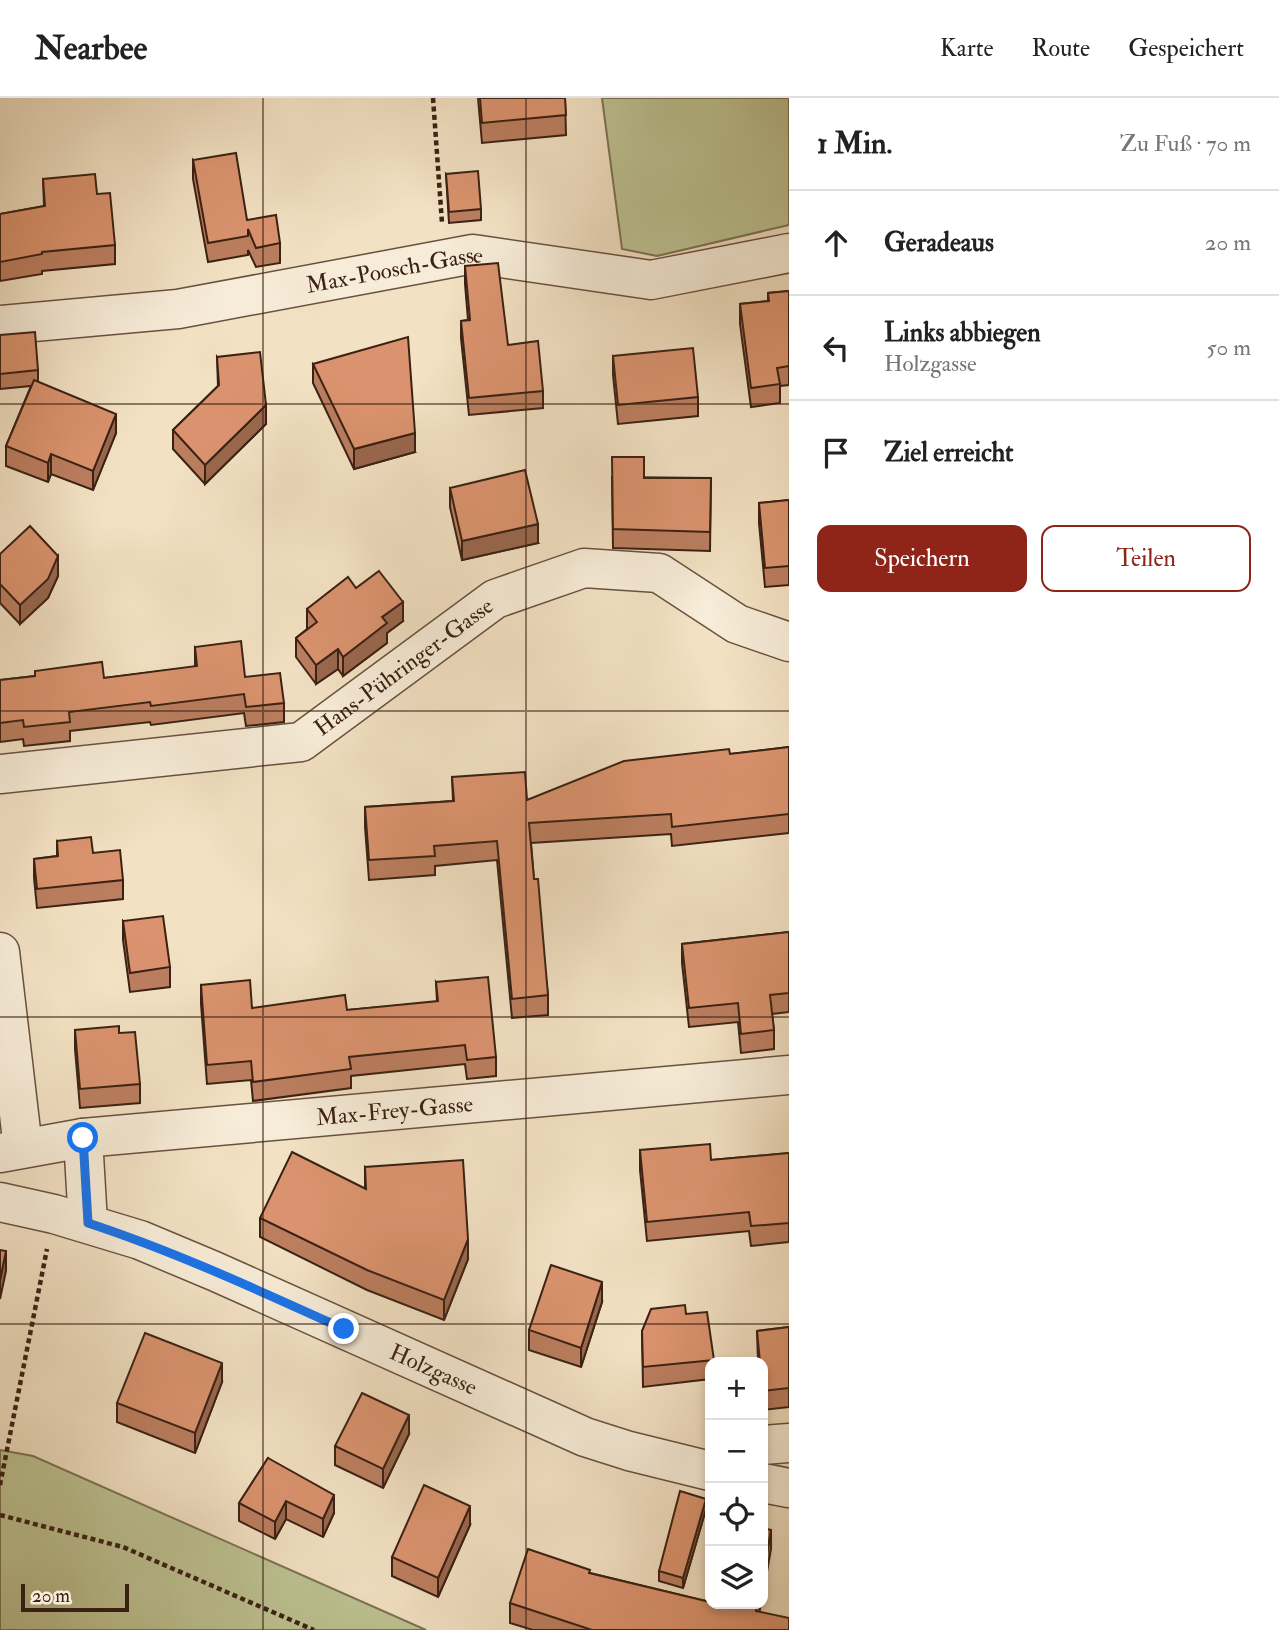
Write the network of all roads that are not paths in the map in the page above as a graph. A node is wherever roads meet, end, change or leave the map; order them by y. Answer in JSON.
{"nodes":[{"id":1,"x":789,"y":253,"type":"edge"},
{"id":2,"x":0,"y":325,"type":"edge"},
{"id":3,"x":789,"y":642,"type":"edge"},
{"id":4,"x":0,"y":774,"type":"edge"},
{"id":5,"x":0,"y":952,"type":"edge"},
{"id":6,"x":789,"y":1075,"type":"edge"},
{"id":7,"x":83,"y":1138,"type":"junction"},
{"id":8,"x":11,"y":1151,"type":"edge"},
{"id":9,"x":0,"y":1202,"type":"edge"},
{"id":10,"x":71,"y":1219,"type":"junction"},
{"id":11,"x":789,"y":1443,"type":"edge"},
{"id":12,"x":768,"y":1445,"type":"edge"},
{"id":13,"x":700,"y":1464,"type":"edge"},
{"id":14,"x":768,"y":1484,"type":"edge"},
{"id":15,"x":789,"y":1488,"type":"edge"}],
"edges":[{"from":1,"to":2,"type":"street","name":"Max-Poosch-Gasse"},
{"from":3,"to":4,"type":"street","name":"Hans-Pühringer-Gasse"},
{"from":5,"to":8,"type":"street"},
{"from":6,"to":7,"type":"street","name":"Max-Frey-Gasse"},
{"from":7,"to":8,"type":"street","name":"Max-Frey-Gasse"},
{"from":7,"to":10,"type":"street"},
{"from":9,"to":10,"type":"street","name":"Holzgasse"},
{"from":10,"to":13,"type":"street","name":"Holzgasse"},
{"from":11,"to":12,"type":"street"},
{"from":14,"to":15,"type":"street"}]}
